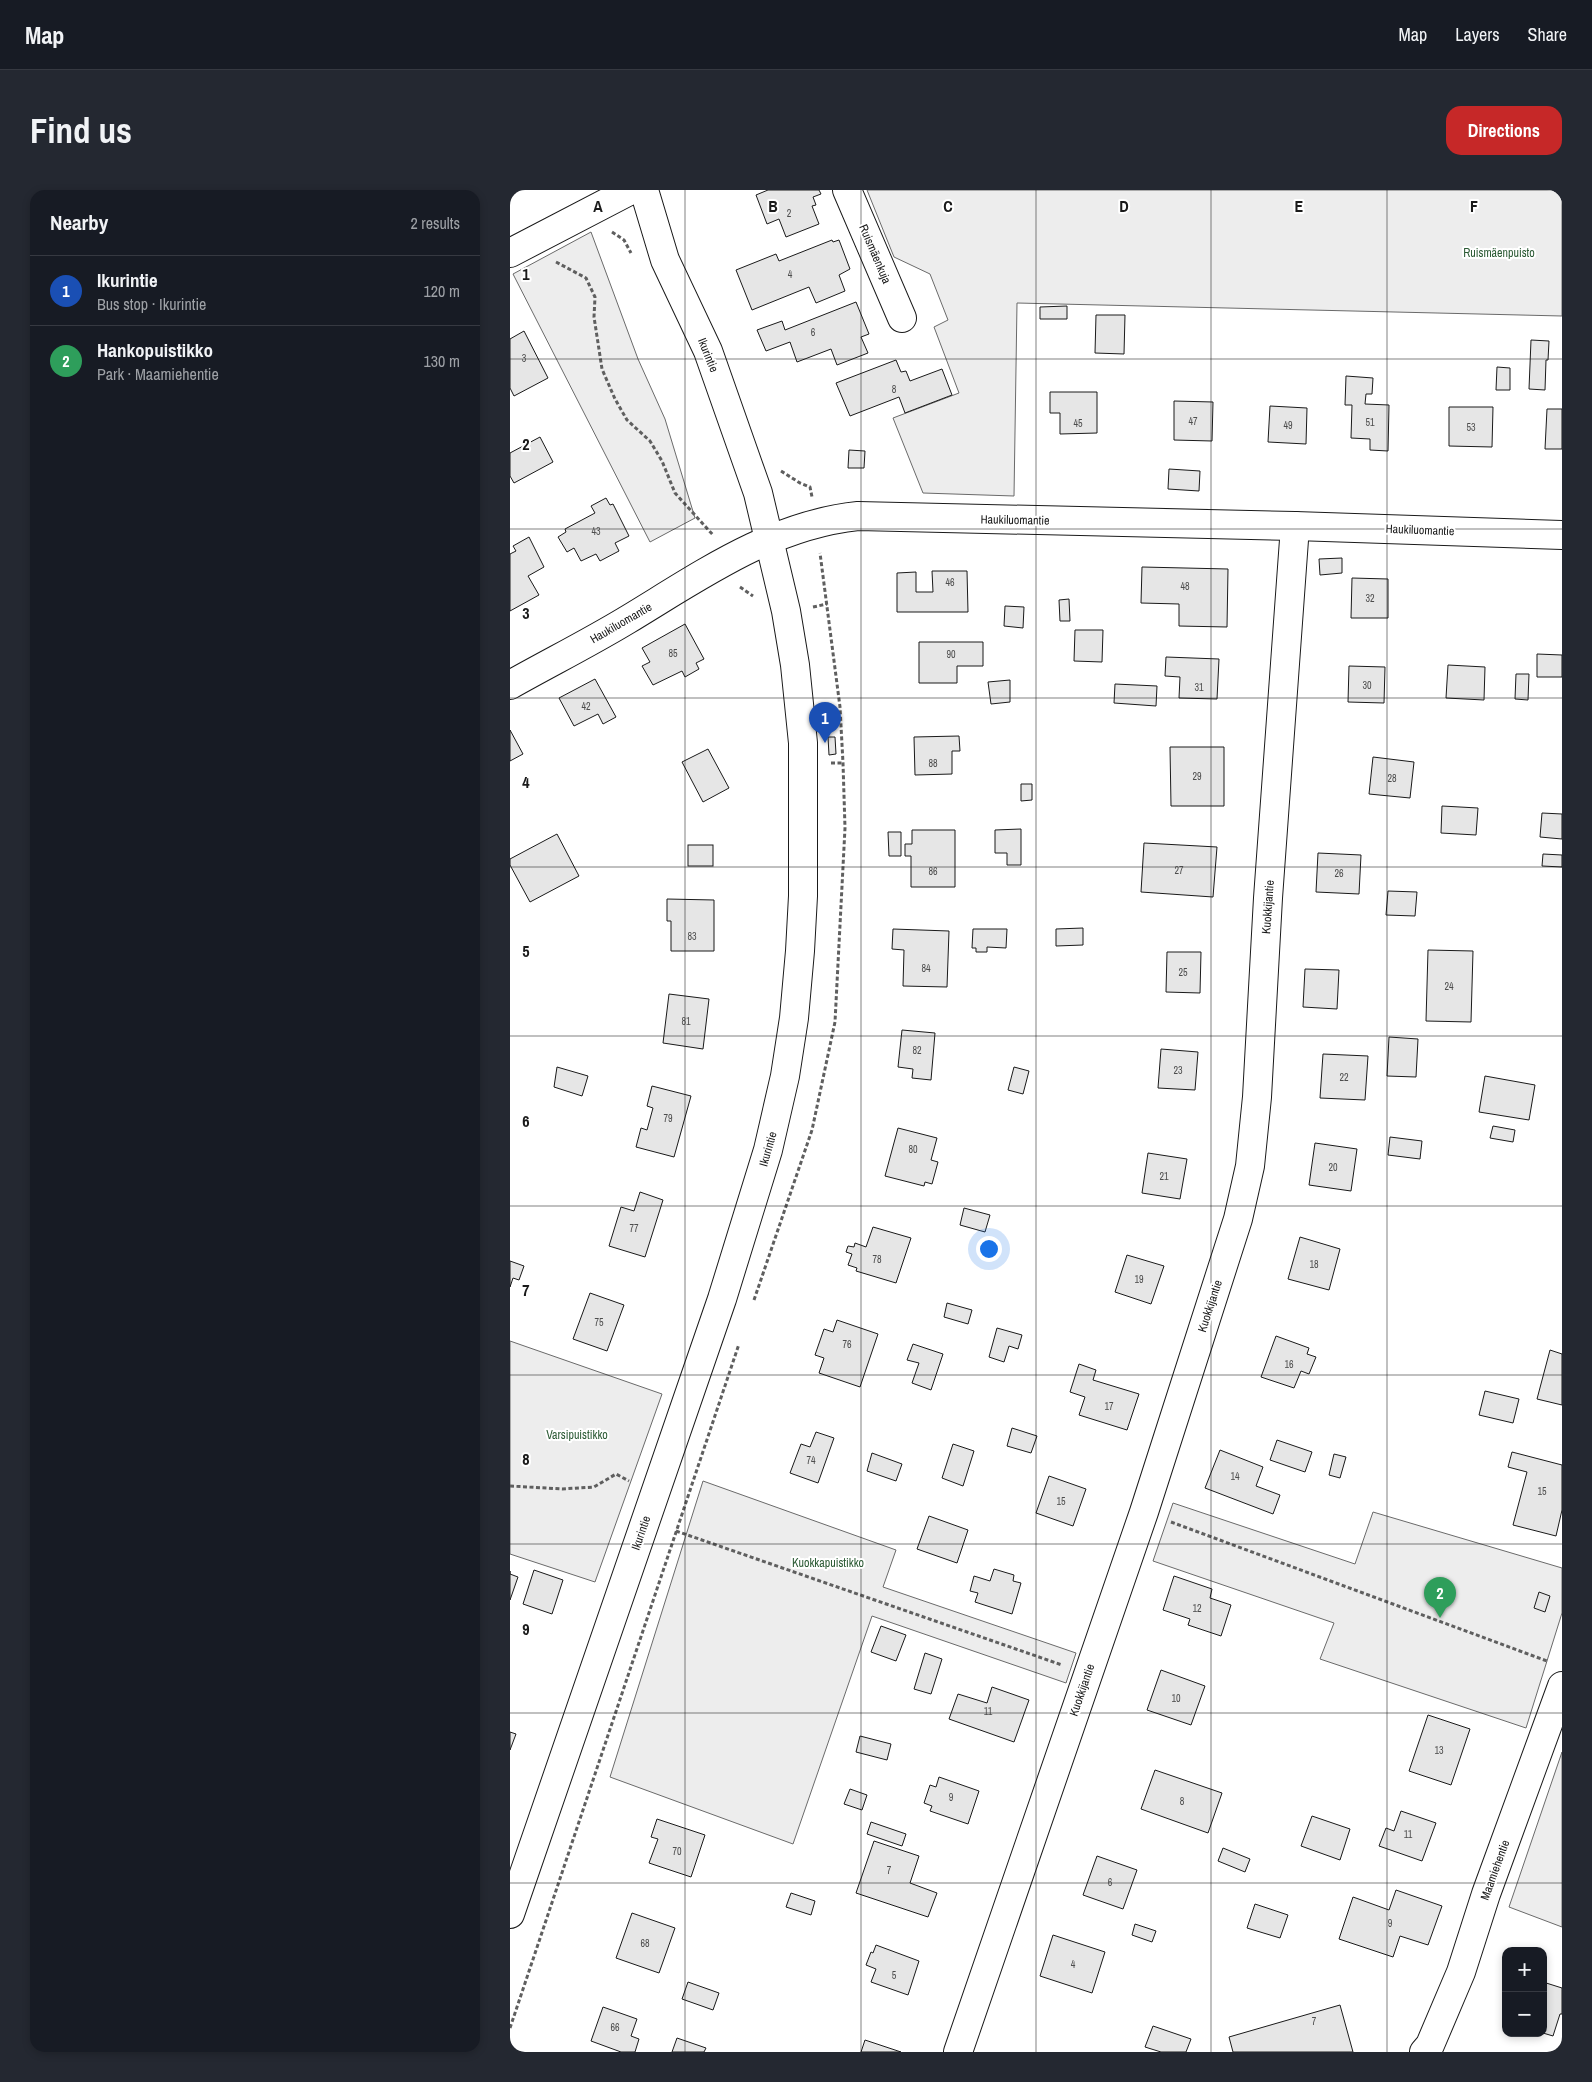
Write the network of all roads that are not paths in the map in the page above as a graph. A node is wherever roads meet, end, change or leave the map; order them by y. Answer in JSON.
{"nodes":[{"id":1,"x":631,"y":190,"type":"edge"},
{"id":2,"x":644,"y":190,"type":"edge"},
{"id":3,"x":847,"y":190,"type":"edge"},
{"id":4,"x":510,"y":252,"type":"edge"},
{"id":5,"x":902,"y":318,"type":"dead end"},
{"id":6,"x":1295,"y":526,"type":"junction"},
{"id":7,"x":1562,"y":535,"type":"edge"},
{"id":8,"x":770,"y":539,"type":"junction"},
{"id":9,"x":510,"y":685,"type":"edge"},
{"id":10,"x":1557,"y":1675,"type":"edge"},
{"id":11,"x":510,"y":1914,"type":"edge"},
{"id":12,"x":958,"y":2052,"type":"edge"},
{"id":13,"x":1424,"y":2052,"type":"edge"}],
"edges":[{"from":1,"to":4,"type":"street"},
{"from":2,"to":8,"type":"street","name":"Ikurintie"},
{"from":3,"to":5,"type":"street","name":"Ruismäenkuja"},
{"from":6,"to":7,"type":"street","name":"Haukiluomantie"},
{"from":6,"to":8,"type":"street","name":"Haukiluomantie"},
{"from":6,"to":12,"type":"street","name":"Kuokkijantie"},
{"from":8,"to":9,"type":"street","name":"Haukiluomantie"},
{"from":8,"to":11,"type":"street","name":"Ikurintie"},
{"from":10,"to":13,"type":"street","name":"Maamiehentie"}]}
